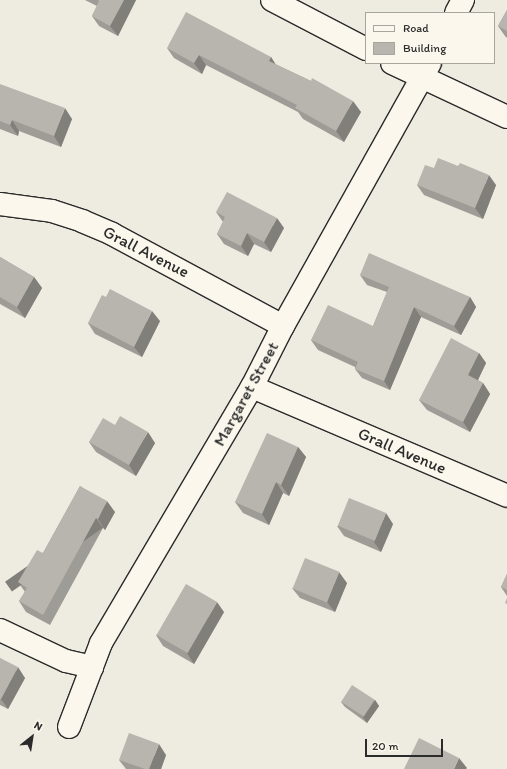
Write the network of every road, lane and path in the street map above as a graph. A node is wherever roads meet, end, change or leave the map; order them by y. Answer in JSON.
{"nodes":[{"id":1,"x":272,"y":0,"type":"edge"},
{"id":2,"x":463,"y":0,"type":"edge"},
{"id":3,"x":457,"y":12,"type":"edge"},
{"id":4,"x":365,"y":48,"type":"edge"},
{"id":5,"x":396,"y":64,"type":"edge"},
{"id":6,"x":426,"y":71,"type":"edge"},
{"id":7,"x":507,"y":117,"type":"edge"},
{"id":8,"x":0,"y":204,"type":"edge"},
{"id":9,"x":283,"y":326,"type":"junction"},
{"id":10,"x":252,"y":387,"type":"junction"},
{"id":11,"x":507,"y":496,"type":"edge"},
{"id":12,"x":0,"y":630,"type":"edge"},
{"id":13,"x":92,"y":667,"type":"junction"},
{"id":14,"x":69,"y":727,"type":"dead end"}],
"edges":[{"from":1,"to":4,"type":"street"},
{"from":2,"to":3,"type":"street"},
{"from":5,"to":6,"type":"street"},
{"from":6,"to":7,"type":"street"},
{"from":6,"to":9,"type":"street","name":"Margaret Street"},
{"from":8,"to":9,"type":"street","name":"Grall Avenue"},
{"from":9,"to":10,"type":"street","name":"Margaret Street"},
{"from":10,"to":11,"type":"street","name":"Grall Avenue"},
{"from":10,"to":13,"type":"street","name":"Margaret Street"},
{"from":12,"to":13,"type":"street"},
{"from":13,"to":14,"type":"street","name":"Margaret Street"}]}
